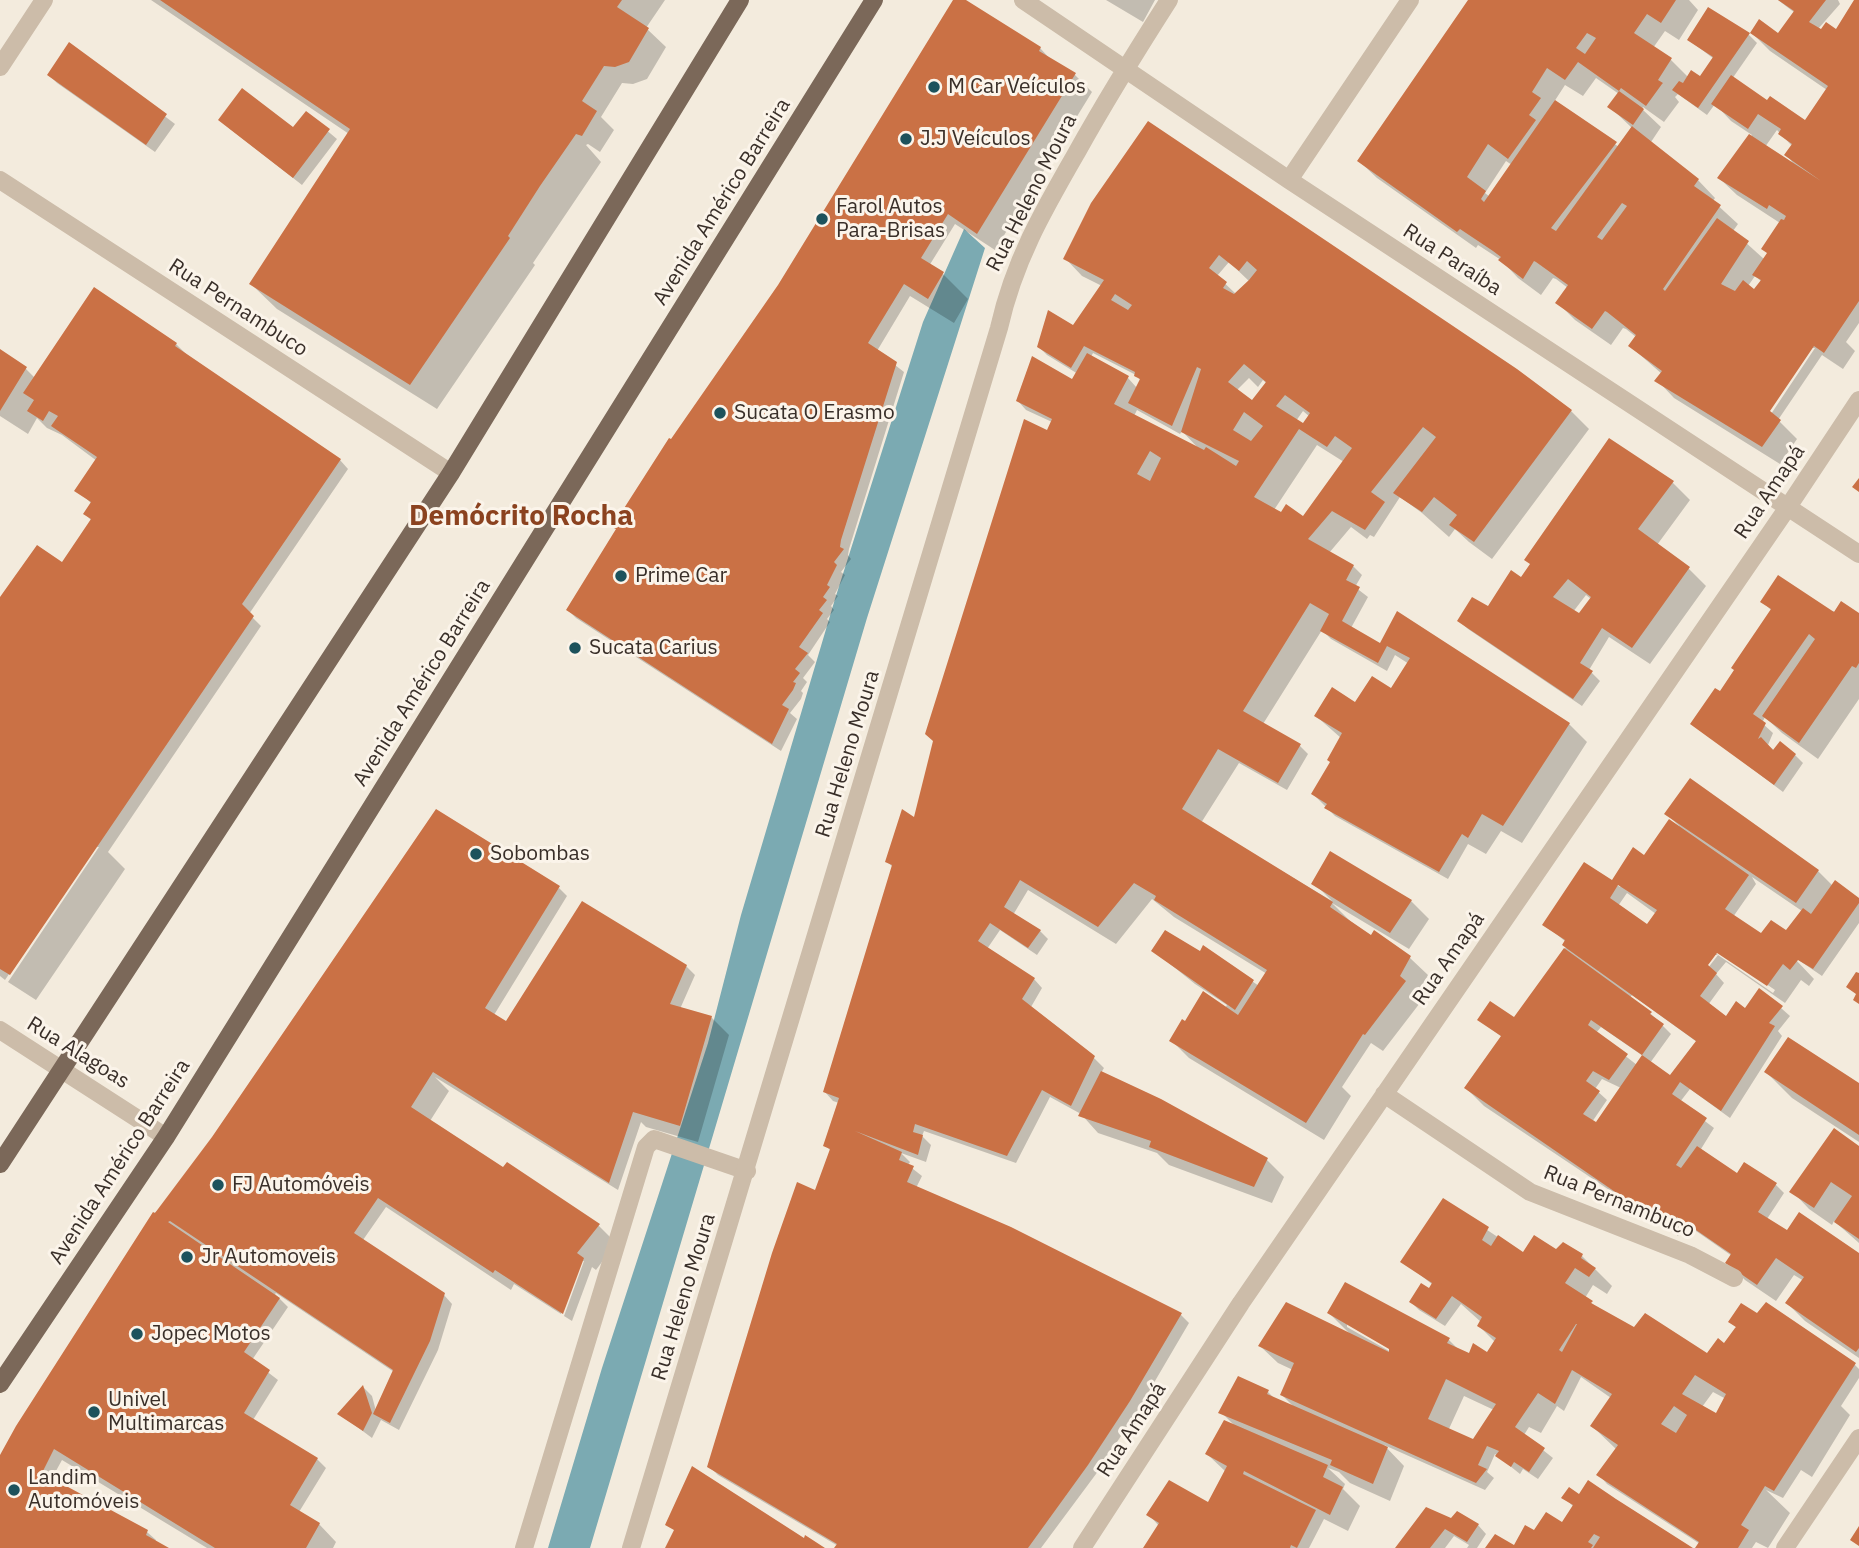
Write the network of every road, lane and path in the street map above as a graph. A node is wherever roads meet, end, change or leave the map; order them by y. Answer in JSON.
{"nodes":[{"id":1,"x":44,"y":0,"type":"edge"},
{"id":2,"x":740,"y":0,"type":"edge"},
{"id":3,"x":874,"y":0,"type":"edge"},
{"id":4,"x":1023,"y":0,"type":"edge"},
{"id":5,"x":1169,"y":0,"type":"edge"},
{"id":6,"x":1410,"y":0,"type":"edge"},
{"id":7,"x":0,"y":67,"type":"edge"},
{"id":8,"x":1125,"y":68,"type":"junction"},
{"id":9,"x":0,"y":180,"type":"edge"},
{"id":10,"x":1289,"y":180,"type":"junction"},
{"id":11,"x":1859,"y":400,"type":"edge"},
{"id":12,"x":452,"y":473,"type":"junction"},
{"id":13,"x":1788,"y":507,"type":"junction"},
{"id":14,"x":1859,"y":554,"type":"edge"},
{"id":15,"x":0,"y":1030,"type":"edge"},
{"id":16,"x":62,"y":1070,"type":"junction"},
{"id":17,"x":1384,"y":1094,"type":"junction"},
{"id":18,"x":166,"y":1137,"type":"junction"},
{"id":19,"x":0,"y":1164,"type":"edge"},
{"id":20,"x":747,"y":1171,"type":"junction"},
{"id":21,"x":1734,"y":1278,"type":"dead end"},
{"id":22,"x":0,"y":1384,"type":"edge"},
{"id":23,"x":1859,"y":1438,"type":"edge"},
{"id":24,"x":524,"y":1548,"type":"edge"},
{"id":25,"x":631,"y":1548,"type":"edge"},
{"id":26,"x":1082,"y":1548,"type":"edge"},
{"id":27,"x":1785,"y":1548,"type":"edge"}],
"edges":[{"from":1,"to":7,"type":"street"},
{"from":2,"to":12,"type":"main road"},
{"from":3,"to":18,"type":"main road","name":"Avenida Américo Barreira"},
{"from":4,"to":8,"type":"street","name":"Rua Paraíba"},
{"from":5,"to":8,"type":"street","name":"Rua Heleno Moura"},
{"from":6,"to":10,"type":"street"},
{"from":8,"to":10,"type":"street","name":"Rua Paraíba"},
{"from":8,"to":20,"type":"street","name":"Rua Heleno Moura"},
{"from":9,"to":12,"type":"street","name":"Rua Pernambuco"},
{"from":10,"to":13,"type":"street","name":"Rua Paraíba"},
{"from":11,"to":13,"type":"street","name":"Rua Amapá"},
{"from":12,"to":16,"type":"main road"},
{"from":13,"to":14,"type":"street","name":"Rua Paraíba"},
{"from":13,"to":17,"type":"street","name":"Rua Amapá"},
{"from":15,"to":16,"type":"street","name":"Rua Alagoas"},
{"from":16,"to":18,"type":"street","name":"Rua Alagoas"},
{"from":16,"to":19,"type":"main road"},
{"from":17,"to":21,"type":"street","name":"Rua Pernambuco"},
{"from":17,"to":26,"type":"street","name":"Rua Amapá"},
{"from":18,"to":22,"type":"main road","name":"Avenida Américo Barreira"},
{"from":20,"to":24,"type":"street"},
{"from":20,"to":25,"type":"street","name":"Rua Heleno Moura"},
{"from":23,"to":27,"type":"street"}]}
